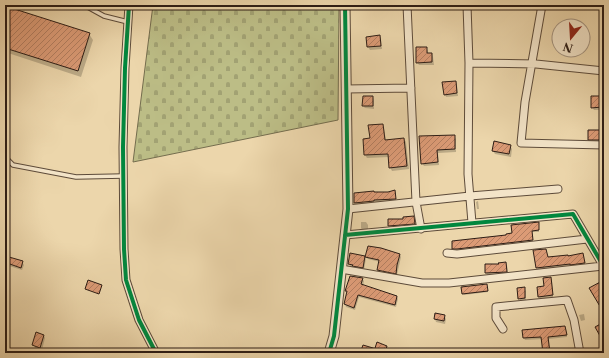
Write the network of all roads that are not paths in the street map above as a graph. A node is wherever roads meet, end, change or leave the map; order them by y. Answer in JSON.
{"nodes":[{"id":1,"x":84,"y":5,"type":"edge"},
{"id":2,"x":129,"y":5,"type":"edge"},
{"id":3,"x":344,"y":5,"type":"edge"},
{"id":4,"x":408,"y":5,"type":"edge"},
{"id":5,"x":467,"y":5,"type":"edge"},
{"id":6,"x":542,"y":5,"type":"edge"},
{"id":7,"x":128,"y":22,"type":"junction"},
{"id":8,"x":469,"y":63,"type":"junction"},
{"id":9,"x":532,"y":64,"type":"junction"},
{"id":10,"x":604,"y":71,"type":"edge"},
{"id":11,"x":411,"y":88,"type":"junction"},
{"id":12,"x":346,"y":89,"type":"junction"},
{"id":13,"x":604,"y":146,"type":"edge"},
{"id":14,"x":5,"y":157,"type":"edge"},
{"id":15,"x":123,"y":176,"type":"junction"},
{"id":16,"x":558,"y":189,"type":"dead end"},
{"id":17,"x":470,"y":196,"type":"junction"},
{"id":18,"x":416,"y":202,"type":"junction"},
{"id":19,"x":348,"y":209,"type":"junction"},
{"id":20,"x":472,"y":224,"type":"junction"},
{"id":21,"x":421,"y":228,"type":"junction"},
{"id":22,"x":345,"y":235,"type":"junction"},
{"id":23,"x":587,"y":239,"type":"junction"},
{"id":24,"x":447,"y":253,"type":"dead end"},
{"id":25,"x":604,"y":266,"type":"edge"},
{"id":26,"x":341,"y":269,"type":"junction"},
{"id":27,"x":503,"y":329,"type":"dead end"},
{"id":28,"x":156,"y":353,"type":"edge"},
{"id":29,"x":329,"y":353,"type":"edge"},
{"id":30,"x":580,"y":353,"type":"edge"}],
"edges":[{"from":1,"to":7,"type":"lane"},
{"from":2,"to":7,"type":"street"},
{"from":3,"to":12,"type":"street"},
{"from":4,"to":11,"type":"street"},
{"from":5,"to":8,"type":"street"},
{"from":6,"to":9,"type":"street"},
{"from":7,"to":15,"type":"street"},
{"from":8,"to":9,"type":"street"},
{"from":8,"to":17,"type":"street"},
{"from":9,"to":10,"type":"street"},
{"from":9,"to":13,"type":"street"},
{"from":11,"to":12,"type":"street"},
{"from":11,"to":18,"type":"street"},
{"from":12,"to":19,"type":"street"},
{"from":14,"to":15,"type":"lane"},
{"from":15,"to":28,"type":"street"},
{"from":16,"to":17,"type":"street"},
{"from":17,"to":18,"type":"street"},
{"from":17,"to":20,"type":"street"},
{"from":18,"to":19,"type":"street"},
{"from":18,"to":21,"type":"street"},
{"from":19,"to":22,"type":"street"},
{"from":20,"to":21,"type":"street"},
{"from":20,"to":23,"type":"street"},
{"from":21,"to":22,"type":"street"},
{"from":22,"to":26,"type":"street"},
{"from":23,"to":24,"type":"street"},
{"from":23,"to":25,"type":"street"},
{"from":25,"to":26,"type":"street"},
{"from":26,"to":29,"type":"street"},
{"from":27,"to":30,"type":"street"}]}
